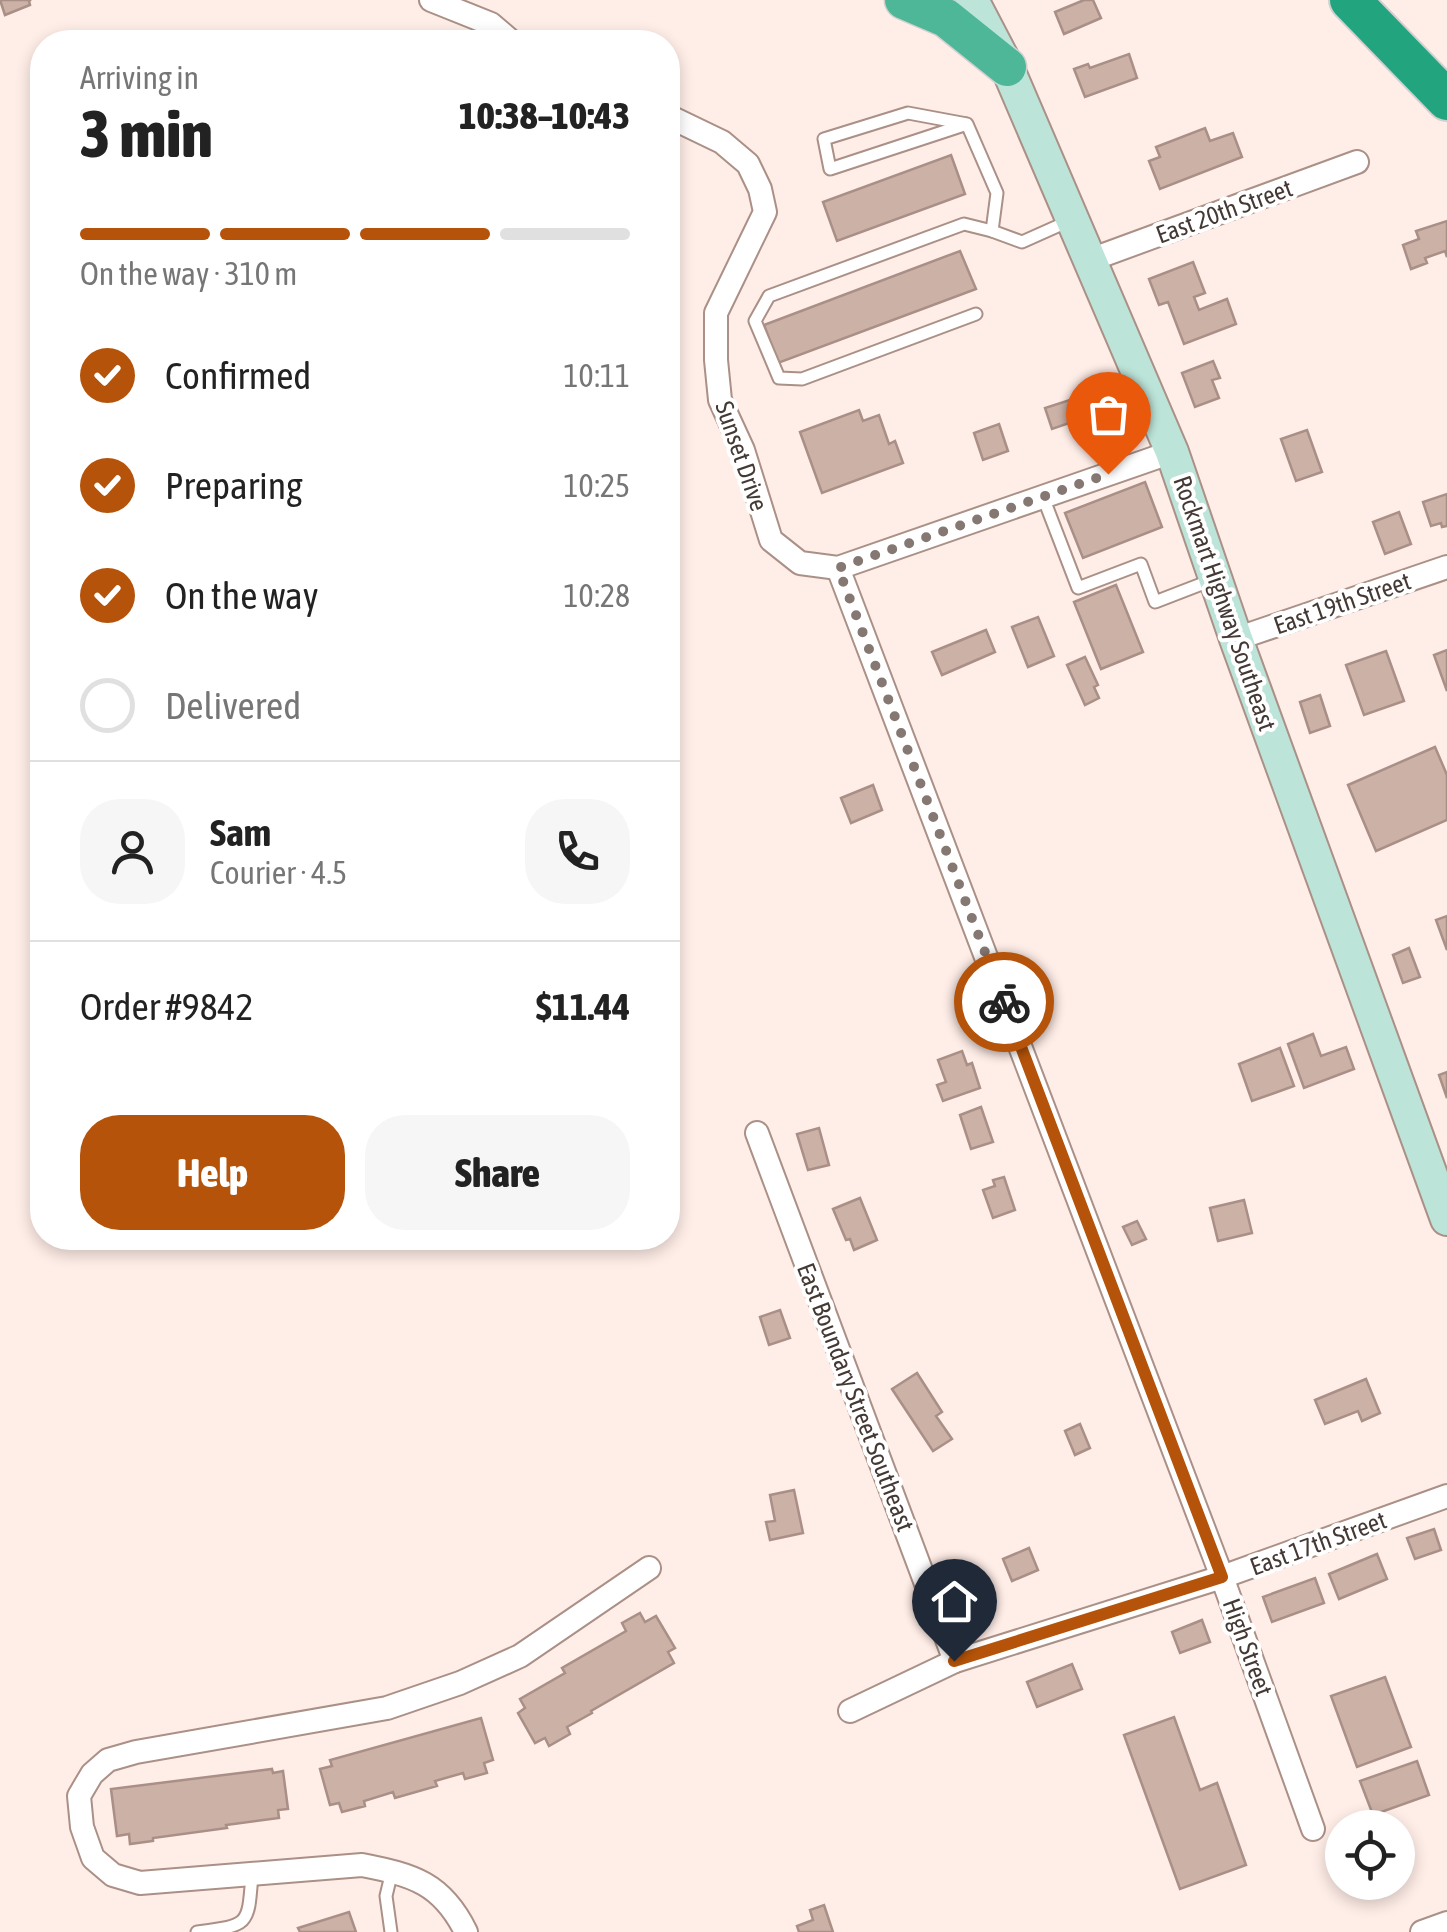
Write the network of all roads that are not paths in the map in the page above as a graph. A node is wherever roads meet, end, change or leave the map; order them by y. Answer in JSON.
{"nodes":[{"id":1,"x":431,"y":0,"type":"edge"},
{"id":2,"x":904,"y":0,"type":"edge"},
{"id":3,"x":972,"y":0,"type":"edge"},
{"id":4,"x":1350,"y":0,"type":"edge"},
{"id":5,"x":1378,"y":0,"type":"edge"},
{"id":6,"x":498,"y":30,"type":"edge"},
{"id":7,"x":1007,"y":68,"type":"junction"},
{"id":8,"x":1447,"y":77,"type":"edge"},
{"id":9,"x":1447,"y":100,"type":"edge"},
{"id":10,"x":680,"y":122,"type":"edge"},
{"id":11,"x":968,"y":124,"type":"junction"},
{"id":12,"x":1357,"y":162,"type":"dead end"},
{"id":13,"x":1073,"y":219,"type":"junction"},
{"id":14,"x":992,"y":231,"type":"junction"},
{"id":15,"x":1090,"y":260,"type":"junction"},
{"id":16,"x":976,"y":314,"type":"dead end"},
{"id":17,"x":1172,"y":452,"type":"junction"},
{"id":18,"x":1043,"y":497,"type":"junction"},
{"id":19,"x":1447,"y":567,"type":"edge"},
{"id":20,"x":838,"y":568,"type":"junction"},
{"id":21,"x":1216,"y":579,"type":"junction"},
{"id":22,"x":1236,"y":639,"type":"junction"},
{"id":23,"x":757,"y":1133,"type":"dead end"},
{"id":24,"x":1447,"y":1219,"type":"edge"},
{"id":25,"x":1447,"y":1496,"type":"edge"},
{"id":26,"x":649,"y":1568,"type":"dead end"},
{"id":27,"x":1222,"y":1577,"type":"junction"},
{"id":28,"x":954,"y":1661,"type":"junction"},
{"id":29,"x":850,"y":1711,"type":"dead end"},
{"id":30,"x":1314,"y":1829,"type":"dead end"},
{"id":31,"x":392,"y":1871,"type":"junction"},
{"id":32,"x":252,"y":1874,"type":"junction"},
{"id":33,"x":1447,"y":1922,"type":"edge"},
{"id":34,"x":197,"y":1932,"type":"edge"},
{"id":35,"x":391,"y":1932,"type":"edge"},
{"id":36,"x":466,"y":1932,"type":"edge"},
{"id":37,"x":1422,"y":1932,"type":"edge"}],
"edges":[{"from":1,"to":6,"type":"street"},
{"from":2,"to":7,"type":"highway"},
{"from":3,"to":7,"type":"main road","name":"Rockmart Highway Southeast"},
{"from":4,"to":9,"type":"highway"},
{"from":5,"to":8,"type":"highway"},
{"from":7,"to":13,"type":"main road","name":"Rockmart Highway Southeast"},
{"from":10,"to":20,"type":"street","name":"Sunset Drive"},
{"from":11,"to":11,"type":"lane"},
{"from":11,"to":14,"type":"lane"},
{"from":12,"to":15,"type":"street","name":"East 20th Street"},
{"from":13,"to":14,"type":"lane"},
{"from":13,"to":15,"type":"main road","name":"Rockmart Highway Southeast"},
{"from":14,"to":16,"type":"lane"},
{"from":15,"to":17,"type":"main road","name":"Rockmart Highway Southeast"},
{"from":17,"to":18,"type":"street"},
{"from":17,"to":21,"type":"main road","name":"Rockmart Highway Southeast"},
{"from":18,"to":20,"type":"street"},
{"from":18,"to":21,"type":"lane"},
{"from":19,"to":22,"type":"street","name":"East 19th Street"},
{"from":20,"to":27,"type":"street","name":"High Street"},
{"from":21,"to":22,"type":"main road","name":"Rockmart Highway Southeast"},
{"from":22,"to":24,"type":"main road","name":"Rockmart Highway Southeast"},
{"from":23,"to":28,"type":"street","name":"East Boundary Street Southeast"},
{"from":25,"to":27,"type":"street","name":"East 17th Street"},
{"from":26,"to":32,"type":"street"},
{"from":27,"to":28,"type":"street","name":"East 17th Street"},
{"from":27,"to":30,"type":"street","name":"High Street"},
{"from":28,"to":29,"type":"street","name":"East 17th Street"},
{"from":31,"to":32,"type":"street"},
{"from":31,"to":35,"type":"lane"},
{"from":31,"to":36,"type":"street"},
{"from":32,"to":34,"type":"lane"},
{"from":33,"to":37,"type":"street"}]}
